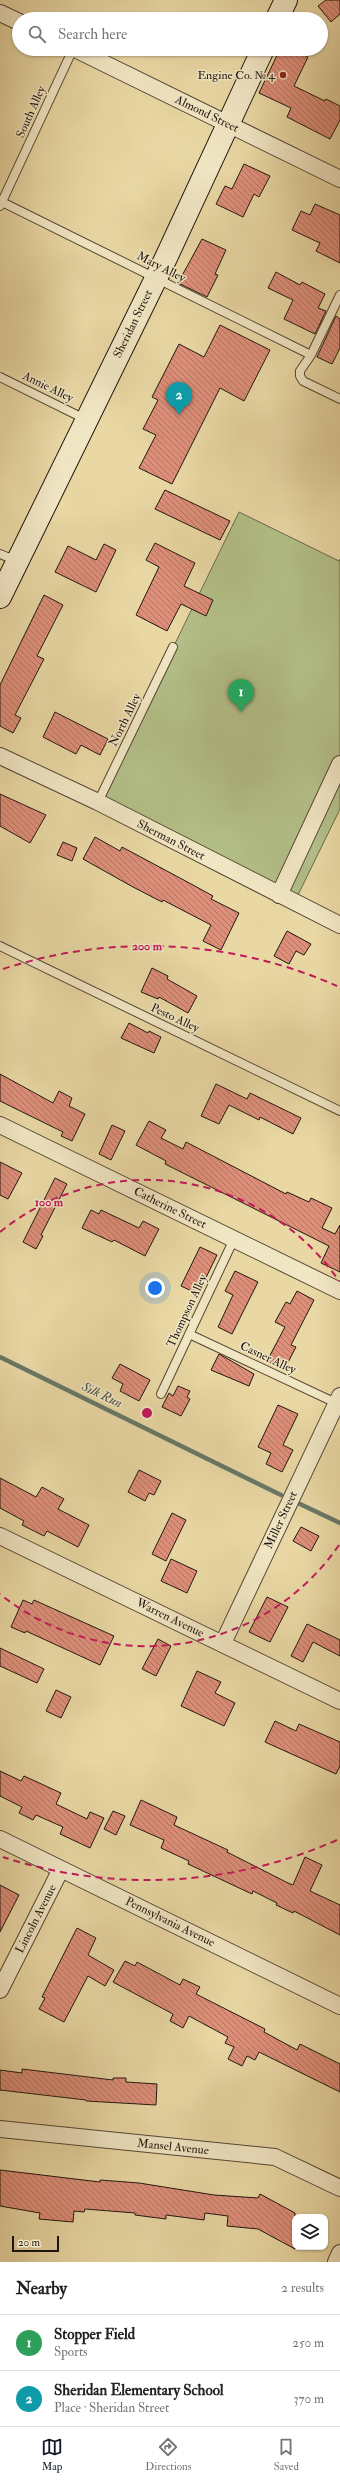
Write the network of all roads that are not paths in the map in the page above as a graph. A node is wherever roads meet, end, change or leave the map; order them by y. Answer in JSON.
{"nodes":[{"id":1,"x":286,"y":0,"type":"edge"},
{"id":2,"x":0,"y":12,"type":"edge"},
{"id":3,"x":280,"y":12,"type":"edge"},
{"id":4,"x":12,"y":18,"type":"edge"},
{"id":5,"x":71,"y":56,"type":"edge"},
{"id":6,"x":88,"y":56,"type":"edge"},
{"id":7,"x":260,"y":56,"type":"edge"},
{"id":8,"x":227,"y":124,"type":"junction"},
{"id":9,"x":340,"y":179,"type":"edge"},
{"id":10,"x":1,"y":203,"type":"edge"},
{"id":11,"x":156,"y":278,"type":"junction"},
{"id":12,"x":340,"y":294,"type":"edge"},
{"id":13,"x":311,"y":355,"type":"junction"},
{"id":14,"x":0,"y":377,"type":"edge"},
{"id":15,"x":340,"y":399,"type":"edge"},
{"id":16,"x":86,"y":419,"type":"junction"},
{"id":17,"x":9,"y":557,"type":"edge"},
{"id":18,"x":0,"y":597,"type":"edge"},
{"id":19,"x":173,"y":647,"type":"dead end"},
{"id":20,"x":0,"y":756,"type":"edge"},
{"id":21,"x":340,"y":764,"type":"edge"},
{"id":22,"x":98,"y":802,"type":"junction"},
{"id":23,"x":279,"y":895,"type":"junction"},
{"id":24,"x":340,"y":925,"type":"edge"},
{"id":25,"x":0,"y":946,"type":"edge"},
{"id":26,"x":340,"y":1111,"type":"edge"},
{"id":27,"x":0,"y":1125,"type":"edge"},
{"id":28,"x":234,"y":1239,"type":"junction"},
{"id":29,"x":340,"y":1291,"type":"edge"},
{"id":30,"x":189,"y":1334,"type":"junction"},
{"id":31,"x":161,"y":1394,"type":"dead end"},
{"id":32,"x":338,"y":1400,"type":"edge"},
{"id":33,"x":0,"y":1536,"type":"edge"},
{"id":34,"x":223,"y":1643,"type":"junction"},
{"id":35,"x":340,"y":1701,"type":"edge"},
{"id":36,"x":0,"y":1839,"type":"edge"},
{"id":37,"x":61,"y":1869,"type":"junction"},
{"id":38,"x":0,"y":1990,"type":"edge"},
{"id":39,"x":340,"y":2006,"type":"edge"},
{"id":40,"x":0,"y":2129,"type":"edge"},
{"id":41,"x":340,"y":2188,"type":"edge"},
{"id":42,"x":340,"y":2254,"type":"edge"},
{"id":43,"x":336,"y":2262,"type":"edge"}],
"edges":[{"from":1,"to":3,"type":"street"},
{"from":2,"to":4,"type":"street"},
{"from":5,"to":10,"type":"lane","name":"South Alley"},
{"from":6,"to":8,"type":"street","name":"Almond Street"},
{"from":7,"to":8,"type":"street","name":"Sheridan Street"},
{"from":8,"to":9,"type":"street","name":"Almond Street"},
{"from":8,"to":11,"type":"street","name":"Sheridan Street"},
{"from":10,"to":11,"type":"lane","name":"Mary Alley"},
{"from":11,"to":13,"type":"lane","name":"Mary Alley"},
{"from":11,"to":16,"type":"street","name":"Sheridan Street"},
{"from":12,"to":13,"type":"lane"},
{"from":13,"to":15,"type":"lane"},
{"from":14,"to":16,"type":"lane","name":"Annie Alley"},
{"from":16,"to":17,"type":"street","name":"Sheridan Street"},
{"from":17,"to":18,"type":"street","name":"Sheridan Street"},
{"from":19,"to":22,"type":"lane","name":"North Alley"},
{"from":20,"to":22,"type":"street","name":"Sherman Street"},
{"from":21,"to":23,"type":"street"},
{"from":22,"to":23,"type":"street","name":"Sherman Street"},
{"from":23,"to":24,"type":"street","name":"Sherman Street"},
{"from":25,"to":26,"type":"lane","name":"Pesto Alley"},
{"from":27,"to":28,"type":"street","name":"Catherine Street"},
{"from":28,"to":29,"type":"street","name":"Catherine Street"},
{"from":28,"to":30,"type":"lane","name":"Thompson Alley"},
{"from":30,"to":31,"type":"lane","name":"Thompson Alley"},
{"from":30,"to":32,"type":"lane","name":"Casner Alley"},
{"from":32,"to":34,"type":"street","name":"Miller Street"},
{"from":33,"to":34,"type":"street","name":"Warren Avenue"},
{"from":34,"to":35,"type":"street","name":"Warren Avenue"},
{"from":36,"to":37,"type":"street","name":"Pennsylvania Avenue"},
{"from":37,"to":38,"type":"street","name":"Lincoln Avenue"},
{"from":37,"to":39,"type":"street","name":"Pennsylvania Avenue"},
{"from":40,"to":41,"type":"street","name":"Mansel Avenue"},
{"from":42,"to":43,"type":"street"}]}
